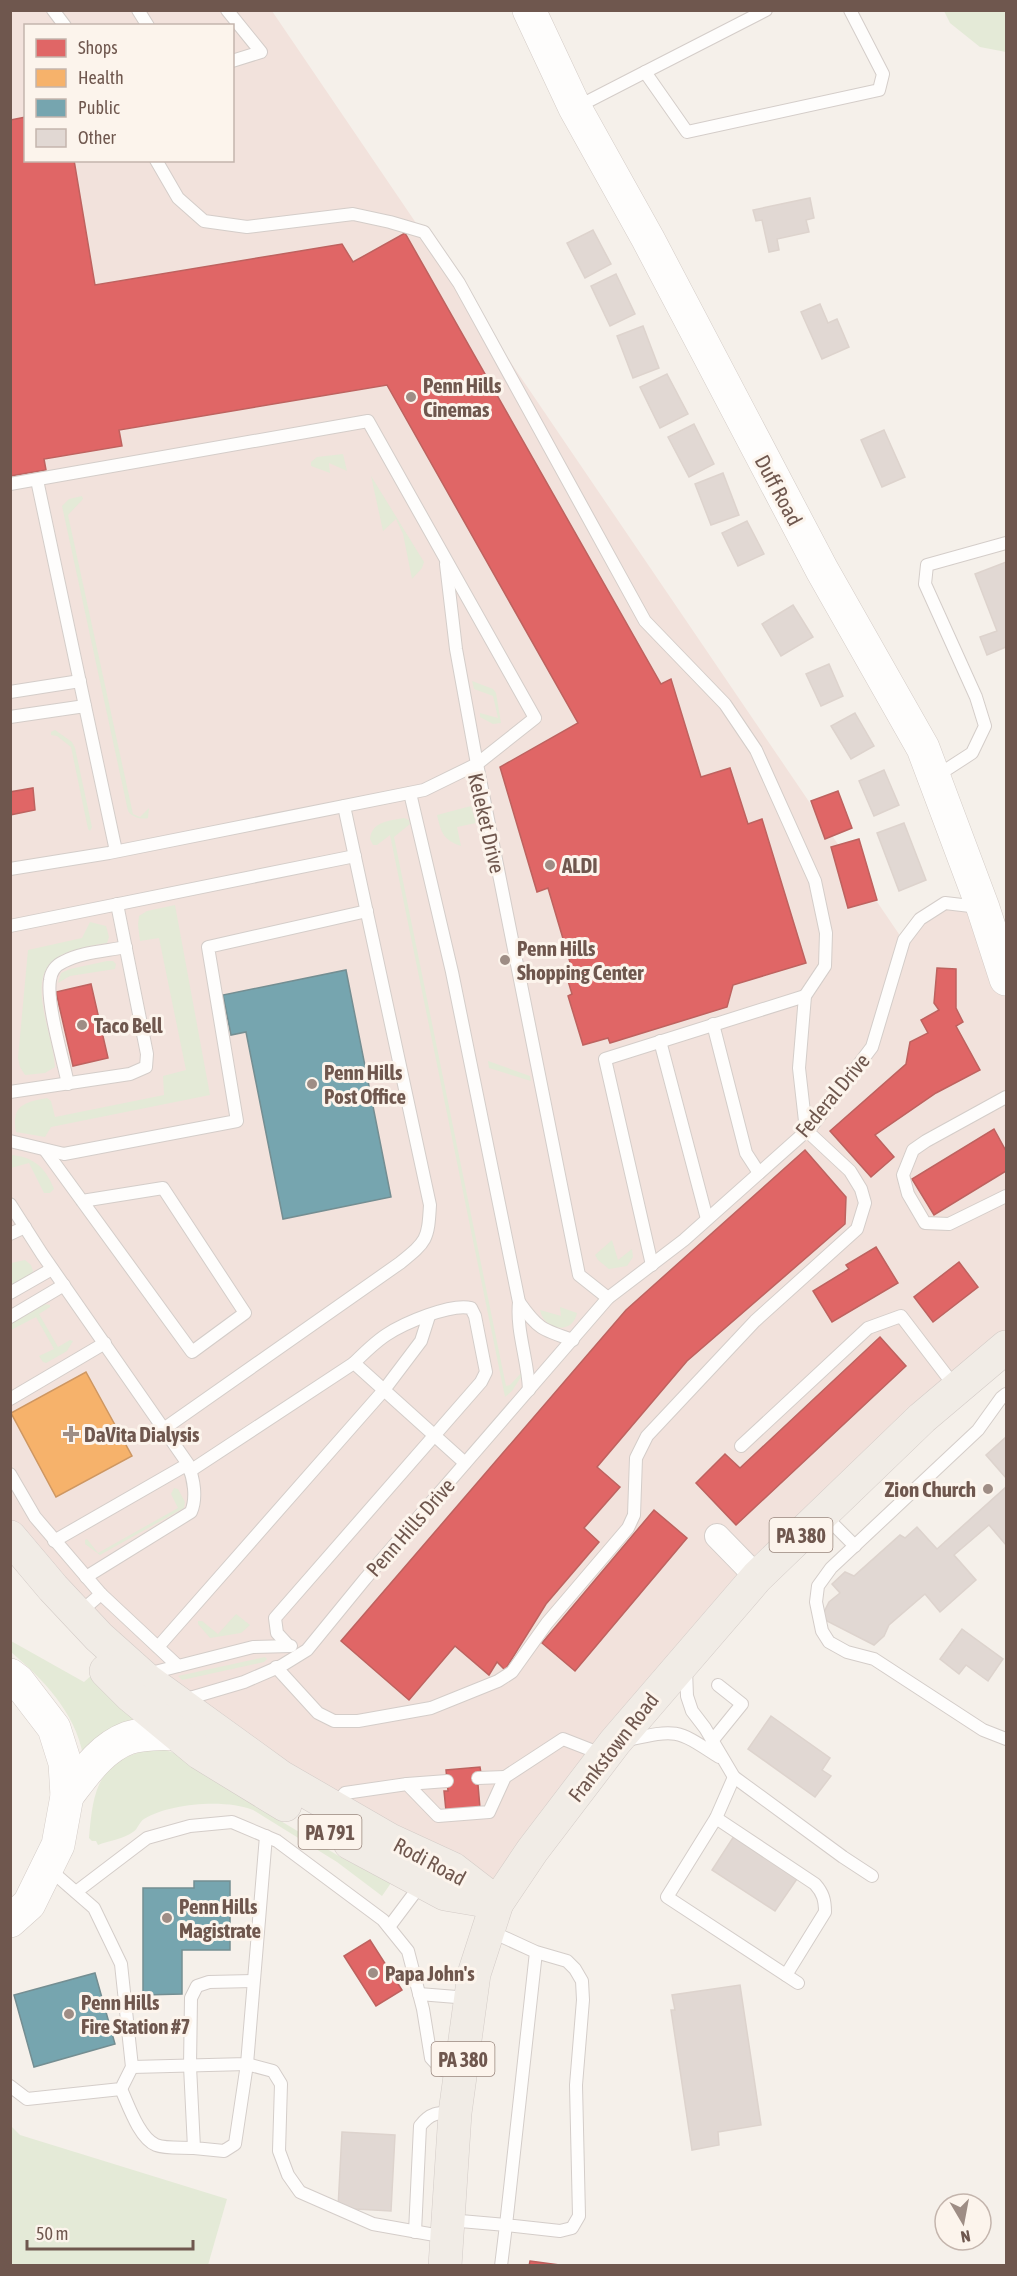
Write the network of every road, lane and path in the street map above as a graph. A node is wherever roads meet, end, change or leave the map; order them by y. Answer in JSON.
{"nodes":[{"id":1,"x":53,"y":10,"type":"edge"},
{"id":2,"x":138,"y":10,"type":"edge"},
{"id":3,"x":227,"y":10,"type":"edge"},
{"id":4,"x":529,"y":10,"type":"edge"},
{"id":5,"x":766,"y":10,"type":"edge"},
{"id":6,"x":850,"y":10,"type":"edge"},
{"id":7,"x":64,"y":24,"type":"edge"},
{"id":8,"x":147,"y":24,"type":"edge"},
{"id":9,"x":234,"y":60,"type":"edge"},
{"id":10,"x":645,"y":72,"type":"junction"},
{"id":11,"x":575,"y":108,"type":"junction"},
{"id":12,"x":157,"y":162,"type":"edge"},
{"id":13,"x":37,"y":480,"type":"junction"},
{"id":14,"x":10,"y":484,"type":"edge"},
{"id":15,"x":1006,"y":543,"type":"edge"},
{"id":16,"x":445,"y":557,"type":"junction"},
{"id":17,"x":80,"y":681,"type":"junction"},
{"id":18,"x":10,"y":692,"type":"edge"},
{"id":19,"x":85,"y":706,"type":"junction"},
{"id":20,"x":10,"y":717,"type":"edge"},
{"id":21,"x":477,"y":764,"type":"junction"},
{"id":22,"x":934,"y":777,"type":"junction"},
{"id":23,"x":410,"y":793,"type":"junction"},
{"id":24,"x":344,"y":806,"type":"junction"},
{"id":25,"x":116,"y":851,"type":"junction"},
{"id":26,"x":355,"y":856,"type":"junction"},
{"id":27,"x":10,"y":869,"type":"edge"},
{"id":28,"x":117,"y":904,"type":"junction"},
{"id":29,"x":983,"y":908,"type":"junction"},
{"id":30,"x":367,"y":911,"type":"junction"},
{"id":31,"x":10,"y":926,"type":"edge"},
{"id":32,"x":126,"y":947,"type":"junction"},
{"id":33,"x":1006,"y":979,"type":"edge"},
{"id":34,"x":805,"y":996,"type":"junction"},
{"id":35,"x":713,"y":1024,"type":"junction"},
{"id":36,"x":660,"y":1041,"type":"junction"},
{"id":37,"x":68,"y":1084,"type":"junction"},
{"id":38,"x":10,"y":1092,"type":"edge"},
{"id":39,"x":1006,"y":1097,"type":"edge"},
{"id":40,"x":806,"y":1130,"type":"junction"},
{"id":41,"x":10,"y":1141,"type":"edge"},
{"id":42,"x":45,"y":1150,"type":"junction"},
{"id":43,"x":759,"y":1173,"type":"junction"},
{"id":44,"x":1006,"y":1196,"type":"edge"},
{"id":45,"x":82,"y":1201,"type":"junction"},
{"id":46,"x":10,"y":1204,"type":"edge"},
{"id":47,"x":707,"y":1219,"type":"junction"},
{"id":48,"x":25,"y":1227,"type":"junction"},
{"id":49,"x":10,"y":1234,"type":"edge"},
{"id":50,"x":652,"y":1265,"type":"junction"},
{"id":51,"x":52,"y":1269,"type":"junction"},
{"id":52,"x":64,"y":1285,"type":"junction"},
{"id":53,"x":10,"y":1293,"type":"edge"},
{"id":54,"x":608,"y":1299,"type":"junction"},
{"id":55,"x":519,"y":1302,"type":"junction"},
{"id":56,"x":429,"y":1316,"type":"junction"},
{"id":57,"x":10,"y":1317,"type":"edge"},
{"id":58,"x":573,"y":1340,"type":"junction"},
{"id":59,"x":105,"y":1343,"type":"junction"},
{"id":60,"x":1006,"y":1347,"type":"edge"},
{"id":61,"x":354,"y":1363,"type":"junction"},
{"id":62,"x":957,"y":1389,"type":"junction"},
{"id":63,"x":384,"y":1390,"type":"junction"},
{"id":64,"x":529,"y":1390,"type":"junction"},
{"id":65,"x":1006,"y":1394,"type":"edge"},
{"id":66,"x":10,"y":1398,"type":"edge"},
{"id":67,"x":165,"y":1428,"type":"junction"},
{"id":68,"x":434,"y":1435,"type":"junction"},
{"id":69,"x":741,"y":1446,"type":"dead end"},
{"id":70,"x":465,"y":1463,"type":"junction"},
{"id":71,"x":189,"y":1467,"type":"junction"},
{"id":72,"x":10,"y":1474,"type":"edge"},
{"id":73,"x":822,"y":1514,"type":"junction"},
{"id":74,"x":717,"y":1536,"type":"dead end"},
{"id":75,"x":10,"y":1537,"type":"edge"},
{"id":76,"x":54,"y":1541,"type":"junction"},
{"id":77,"x":855,"y":1546,"type":"junction"},
{"id":78,"x":10,"y":1572,"type":"edge"},
{"id":79,"x":758,"y":1576,"type":"junction"},
{"id":80,"x":86,"y":1577,"type":"junction"},
{"id":81,"x":90,"y":1604,"type":"junction"},
{"id":82,"x":288,"y":1645,"type":"junction"},
{"id":83,"x":158,"y":1647,"type":"junction"},
{"id":84,"x":307,"y":1650,"type":"junction"},
{"id":85,"x":687,"y":1657,"type":"junction"},
{"id":86,"x":178,"y":1666,"type":"junction"},
{"id":87,"x":276,"y":1668,"type":"junction"},
{"id":88,"x":10,"y":1675,"type":"edge"},
{"id":89,"x":142,"y":1675,"type":"junction"},
{"id":90,"x":718,"y":1685,"type":"dead end"},
{"id":91,"x":176,"y":1718,"type":"junction"},
{"id":92,"x":1006,"y":1739,"type":"edge"},
{"id":93,"x":712,"y":1741,"type":"junction"},
{"id":94,"x":610,"y":1749,"type":"junction"},
{"id":95,"x":723,"y":1759,"type":"junction"},
{"id":96,"x":505,"y":1777,"type":"junction"},
{"id":97,"x":734,"y":1777,"type":"junction"},
{"id":98,"x":478,"y":1778,"type":"dead end"},
{"id":99,"x":447,"y":1781,"type":"dead end"},
{"id":100,"x":407,"y":1784,"type":"junction"},
{"id":101,"x":67,"y":1796,"type":"junction"},
{"id":102,"x":332,"y":1808,"type":"junction"},
{"id":103,"x":716,"y":1818,"type":"junction"},
{"id":104,"x":266,"y":1836,"type":"junction"},
{"id":105,"x":47,"y":1867,"type":"junction"},
{"id":106,"x":872,"y":1876,"type":"dead end"},
{"id":107,"x":423,"y":1882,"type":"junction"},
{"id":108,"x":76,"y":1892,"type":"junction"},
{"id":109,"x":493,"y":1916,"type":"junction"},
{"id":110,"x":10,"y":1921,"type":"edge"},
{"id":111,"x":389,"y":1928,"type":"junction"},
{"id":112,"x":536,"y":1952,"type":"junction"},
{"id":113,"x":786,"y":1975,"type":"junction"},
{"id":114,"x":254,"y":1982,"type":"junction"},
{"id":115,"x":798,"y":1983,"type":"dead end"},
{"id":116,"x":419,"y":1994,"type":"junction"},
{"id":117,"x":471,"y":1998,"type":"junction"},
{"id":118,"x":247,"y":2064,"type":"junction"},
{"id":119,"x":190,"y":2066,"type":"junction"},
{"id":120,"x":132,"y":2067,"type":"junction"},
{"id":121,"x":460,"y":2074,"type":"junction"},
{"id":122,"x":10,"y":2086,"type":"edge"},
{"id":123,"x":121,"y":2089,"type":"junction"},
{"id":124,"x":455,"y":2113,"type":"junction"},
{"id":125,"x":194,"y":2148,"type":"junction"},
{"id":126,"x":506,"y":2225,"type":"junction"},
{"id":127,"x":415,"y":2232,"type":"junction"},
{"id":128,"x":447,"y":2241,"type":"edge"},
{"id":129,"x":501,"y":2265,"type":"edge"}],
"edges":[{"from":1,"to":7,"type":"lane"},
{"from":2,"to":8,"type":"lane"},
{"from":3,"to":9,"type":"lane"},
{"from":4,"to":11,"type":"street","name":"Duff Road"},
{"from":5,"to":10,"type":"lane"},
{"from":6,"to":10,"type":"lane"},
{"from":10,"to":11,"type":"lane"},
{"from":11,"to":22,"type":"street","name":"Duff Road"},
{"from":12,"to":34,"type":"lane"},
{"from":13,"to":14,"type":"lane"},
{"from":13,"to":16,"type":"lane"},
{"from":13,"to":17,"type":"lane"},
{"from":15,"to":22,"type":"lane"},
{"from":16,"to":21,"type":"lane"},
{"from":16,"to":21,"type":"lane"},
{"from":17,"to":18,"type":"lane"},
{"from":17,"to":19,"type":"lane"},
{"from":19,"to":20,"type":"lane"},
{"from":19,"to":25,"type":"lane"},
{"from":21,"to":23,"type":"lane","name":"Keleket Drive"},
{"from":21,"to":54,"type":"lane","name":"Keleket Drive"},
{"from":22,"to":29,"type":"street","name":"Duff Road"},
{"from":23,"to":24,"type":"lane","name":"Keleket Drive"},
{"from":23,"to":55,"type":"lane"},
{"from":24,"to":25,"type":"lane","name":"Keleket Drive"},
{"from":24,"to":26,"type":"lane"},
{"from":25,"to":27,"type":"lane","name":"Keleket Drive"},
{"from":26,"to":28,"type":"lane"},
{"from":26,"to":30,"type":"lane"},
{"from":28,"to":31,"type":"lane"},
{"from":28,"to":32,"type":"lane"},
{"from":29,"to":33,"type":"street","name":"Duff Road"},
{"from":29,"to":40,"type":"lane","name":"Federal Drive"},
{"from":30,"to":42,"type":"lane"},
{"from":30,"to":67,"type":"lane"},
{"from":32,"to":37,"type":"lane"},
{"from":32,"to":37,"type":"lane"},
{"from":34,"to":35,"type":"lane"},
{"from":34,"to":40,"type":"lane"},
{"from":35,"to":36,"type":"lane"},
{"from":35,"to":43,"type":"lane"},
{"from":36,"to":47,"type":"lane"},
{"from":36,"to":50,"type":"lane"},
{"from":37,"to":38,"type":"lane"},
{"from":39,"to":44,"type":"lane"},
{"from":40,"to":43,"type":"lane","name":"Federal Drive"},
{"from":40,"to":87,"type":"lane"},
{"from":41,"to":42,"type":"lane"},
{"from":42,"to":45,"type":"lane"},
{"from":43,"to":47,"type":"lane","name":"Federal Drive"},
{"from":45,"to":45,"type":"lane"},
{"from":46,"to":48,"type":"lane"},
{"from":47,"to":50,"type":"lane","name":"Federal Drive"},
{"from":48,"to":49,"type":"lane"},
{"from":48,"to":51,"type":"lane"},
{"from":50,"to":54,"type":"lane","name":"Federal Drive"},
{"from":51,"to":52,"type":"lane"},
{"from":51,"to":53,"type":"lane"},
{"from":52,"to":57,"type":"lane"},
{"from":52,"to":59,"type":"lane"},
{"from":54,"to":58,"type":"lane","name":"Penn Hills Drive"},
{"from":55,"to":58,"type":"lane"},
{"from":55,"to":64,"type":"lane"},
{"from":56,"to":61,"type":"lane"},
{"from":56,"to":63,"type":"lane"},
{"from":56,"to":68,"type":"lane"},
{"from":58,"to":64,"type":"lane","name":"Penn Hills Drive"},
{"from":59,"to":66,"type":"lane"},
{"from":59,"to":67,"type":"lane"},
{"from":60,"to":62,"type":"main road","name":"Frankstown Road","number":"PA 380"},
{"from":61,"to":63,"type":"lane"},
{"from":61,"to":71,"type":"lane"},
{"from":62,"to":69,"type":"lane"},
{"from":62,"to":73,"type":"main road","name":"Frankstown Road","number":"PA 380"},
{"from":63,"to":68,"type":"lane"},
{"from":63,"to":83,"type":"lane"},
{"from":64,"to":70,"type":"lane","name":"Penn Hills Drive"},
{"from":65,"to":77,"type":"lane"},
{"from":67,"to":71,"type":"lane"},
{"from":68,"to":70,"type":"lane"},
{"from":68,"to":82,"type":"lane"},
{"from":70,"to":84,"type":"lane","name":"Penn Hills Drive"},
{"from":71,"to":76,"type":"lane"},
{"from":71,"to":80,"type":"lane"},
{"from":72,"to":76,"type":"lane"},
{"from":73,"to":77,"type":"lane"},
{"from":73,"to":79,"type":"main road","name":"Frankstown Road","number":"PA 380"},
{"from":74,"to":79,"type":"street"},
{"from":75,"to":81,"type":"main road","name":"Rodi Road","number":"PA 791"},
{"from":76,"to":80,"type":"lane"},
{"from":77,"to":92,"type":"lane"},
{"from":78,"to":91,"type":"main road","name":"Rodi Road","number":"PA 791"},
{"from":79,"to":85,"type":"main road","name":"Frankstown Road","number":"PA 380"},
{"from":80,"to":81,"type":"lane"},
{"from":81,"to":83,"type":"lane"},
{"from":81,"to":89,"type":"main road","name":"Rodi Road","number":"PA 791"},
{"from":82,"to":84,"type":"lane"},
{"from":82,"to":86,"type":"lane"},
{"from":83,"to":86,"type":"lane"},
{"from":84,"to":87,"type":"lane","name":"Penn Hills Drive"},
{"from":85,"to":93,"type":"lane"},
{"from":85,"to":94,"type":"main road","name":"Frankstown Road","number":"PA 380"},
{"from":86,"to":89,"type":"lane"},
{"from":87,"to":91,"type":"lane","name":"Penn Hills Drive"},
{"from":88,"to":101,"type":"street"},
{"from":89,"to":91,"type":"main road","name":"Rodi Road","number":"PA 791"},
{"from":90,"to":93,"type":"lane"},
{"from":91,"to":101,"type":"street"},
{"from":91,"to":102,"type":"main road","name":"Rodi Road","number":"PA 791"},
{"from":91,"to":107,"type":"main road","name":"Rodi Road","number":"PA 791"},
{"from":93,"to":95,"type":"lane"},
{"from":94,"to":95,"type":"lane"},
{"from":94,"to":96,"type":"lane"},
{"from":94,"to":109,"type":"main road","name":"Frankstown Road","number":"PA 380"},
{"from":95,"to":97,"type":"lane"},
{"from":96,"to":98,"type":"lane"},
{"from":96,"to":100,"type":"lane"},
{"from":97,"to":103,"type":"lane"},
{"from":97,"to":106,"type":"lane"},
{"from":99,"to":100,"type":"lane"},
{"from":100,"to":102,"type":"lane"},
{"from":101,"to":105,"type":"street"},
{"from":102,"to":109,"type":"main road","name":"Rodi Road","number":"PA 791"},
{"from":103,"to":113,"type":"lane"},
{"from":103,"to":113,"type":"lane"},
{"from":104,"to":108,"type":"lane"},
{"from":104,"to":111,"type":"lane"},
{"from":104,"to":114,"type":"lane"},
{"from":105,"to":108,"type":"lane"},
{"from":105,"to":110,"type":"street"},
{"from":107,"to":109,"type":"main road","name":"Rodi Road","number":"PA 791"},
{"from":107,"to":111,"type":"lane"},
{"from":108,"to":120,"type":"lane"},
{"from":109,"to":112,"type":"lane"},
{"from":109,"to":117,"type":"main road","name":"Frankstown Road","number":"PA 380"},
{"from":111,"to":116,"type":"lane"},
{"from":112,"to":126,"type":"lane"},
{"from":112,"to":126,"type":"lane"},
{"from":113,"to":115,"type":"lane"},
{"from":114,"to":118,"type":"lane"},
{"from":114,"to":119,"type":"lane"},
{"from":116,"to":117,"type":"lane"},
{"from":116,"to":121,"type":"lane"},
{"from":117,"to":121,"type":"main road","name":"Frankstown Road","number":"PA 380"},
{"from":118,"to":119,"type":"lane"},
{"from":118,"to":125,"type":"lane"},
{"from":118,"to":127,"type":"lane"},
{"from":119,"to":120,"type":"lane"},
{"from":119,"to":125,"type":"lane"},
{"from":120,"to":123,"type":"lane"},
{"from":121,"to":124,"type":"main road","name":"Frankstown Road","number":"PA 380"},
{"from":122,"to":123,"type":"lane"},
{"from":123,"to":125,"type":"lane"},
{"from":124,"to":127,"type":"lane"},
{"from":124,"to":128,"type":"main road","name":"Frankstown Road","number":"PA 380"},
{"from":126,"to":128,"type":"lane"},
{"from":126,"to":129,"type":"lane"},
{"from":127,"to":128,"type":"lane"}]}
